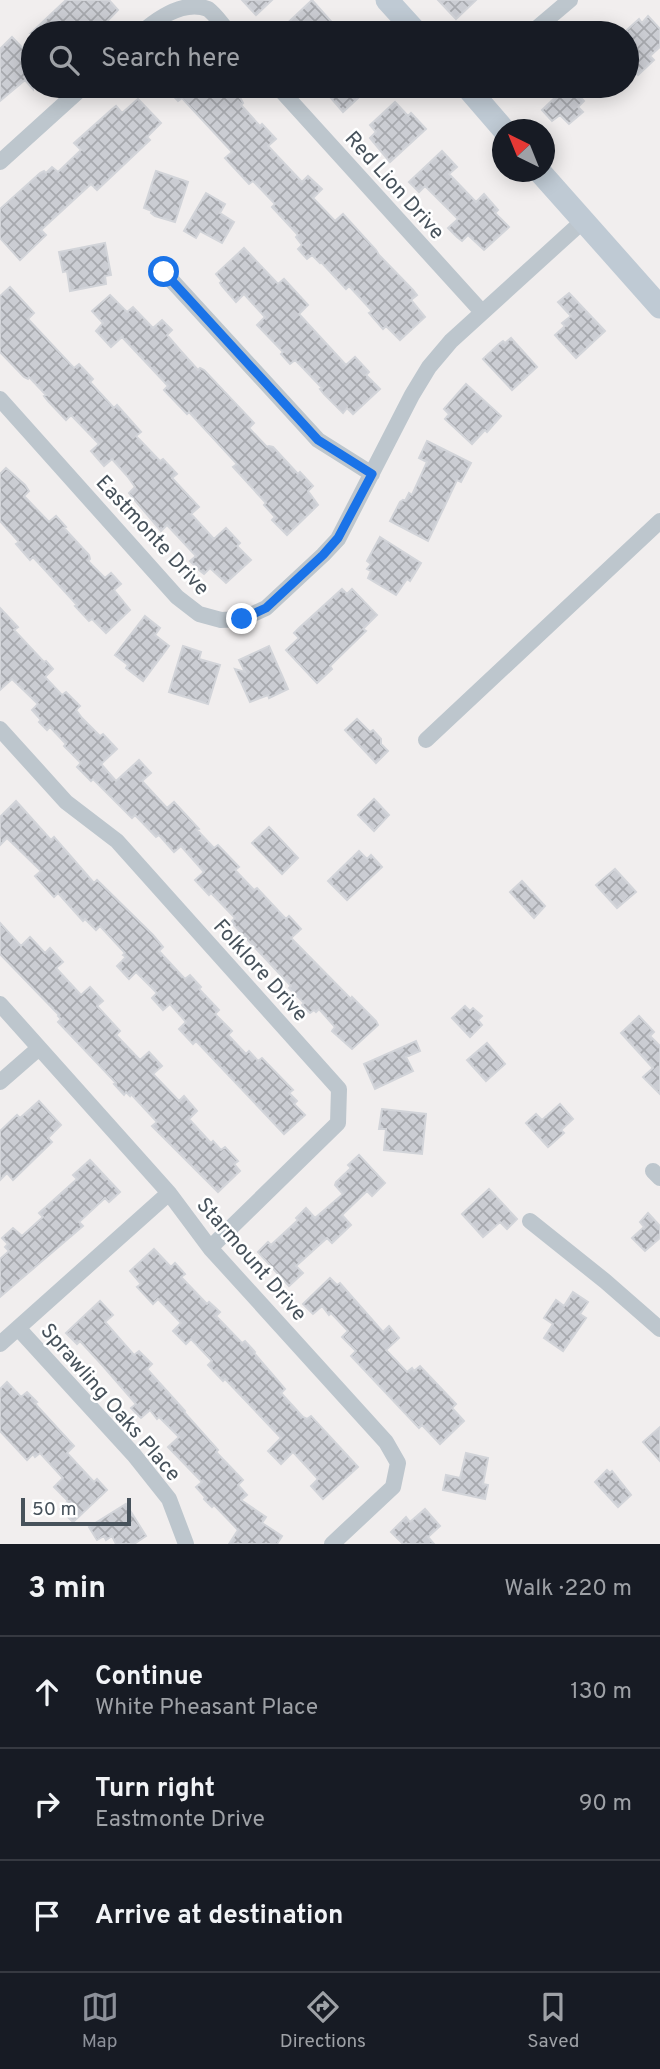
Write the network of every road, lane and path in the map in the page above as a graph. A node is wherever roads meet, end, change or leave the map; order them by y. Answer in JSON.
{"nodes":[{"id":1,"x":387,"y":0,"type":"edge"},
{"id":2,"x":570,"y":0,"type":"edge"},
{"id":3,"x":155,"y":21,"type":"edge"},
{"id":4,"x":219,"y":21,"type":"edge"},
{"id":5,"x":406,"y":21,"type":"edge"},
{"id":6,"x":545,"y":21,"type":"edge"},
{"id":7,"x":71,"y":98,"type":"edge"},
{"id":8,"x":288,"y":98,"type":"edge"},
{"id":9,"x":477,"y":98,"type":"edge"},
{"id":10,"x":495,"y":119,"type":"edge"},
{"id":11,"x":0,"y":162,"type":"edge"},
{"id":12,"x":549,"y":182,"type":"edge"},
{"id":13,"x":583,"y":221,"type":"junction"},
{"id":14,"x":164,"y":272,"type":"dead end"},
{"id":15,"x":660,"y":307,"type":"edge"},
{"id":16,"x":482,"y":312,"type":"junction"},
{"id":17,"x":0,"y":400,"type":"edge"},
{"id":18,"x":372,"y":474,"type":"junction"},
{"id":19,"x":660,"y":521,"type":"edge"},
{"id":20,"x":0,"y":729,"type":"edge"},
{"id":21,"x":426,"y":740,"type":"dead end"},
{"id":22,"x":0,"y":1004,"type":"edge"},
{"id":23,"x":39,"y":1048,"type":"junction"},
{"id":24,"x":0,"y":1082,"type":"edge"},
{"id":25,"x":169,"y":1193,"type":"junction"},
{"id":26,"x":530,"y":1221,"type":"dead end"},
{"id":27,"x":210,"y":1248,"type":"junction"},
{"id":28,"x":18,"y":1328,"type":"junction"},
{"id":29,"x":660,"y":1329,"type":"edge"},
{"id":30,"x":0,"y":1344,"type":"edge"},
{"id":31,"x":186,"y":1544,"type":"edge"},
{"id":32,"x":332,"y":1544,"type":"edge"}],
"edges":[{"from":1,"to":5,"type":"street"},
{"from":2,"to":6,"type":"street"},
{"from":3,"to":4,"type":"street"},
{"from":7,"to":11,"type":"street"},
{"from":8,"to":16,"type":"street","name":"Red Lion Drive"},
{"from":9,"to":10,"type":"street"},
{"from":12,"to":13,"type":"street"},
{"from":13,"to":15,"type":"street"},
{"from":13,"to":16,"type":"street","name":"Eastmonte Drive"},
{"from":14,"to":18,"type":"street"},
{"from":16,"to":18,"type":"street","name":"Eastmonte Drive"},
{"from":17,"to":18,"type":"street","name":"Eastmonte Drive"},
{"from":19,"to":21,"type":"street"},
{"from":20,"to":27,"type":"street","name":"Folklore Drive"},
{"from":22,"to":23,"type":"street","name":"Starmount Drive"},
{"from":23,"to":24,"type":"street"},
{"from":23,"to":25,"type":"street","name":"Starmount Drive"},
{"from":25,"to":27,"type":"street","name":"Starmount Drive"},
{"from":25,"to":28,"type":"street"},
{"from":26,"to":29,"type":"street"},
{"from":27,"to":32,"type":"street","name":"Starmount Drive"},
{"from":28,"to":30,"type":"street"},
{"from":28,"to":31,"type":"street","name":"Sprawling Oaks Place"}]}
